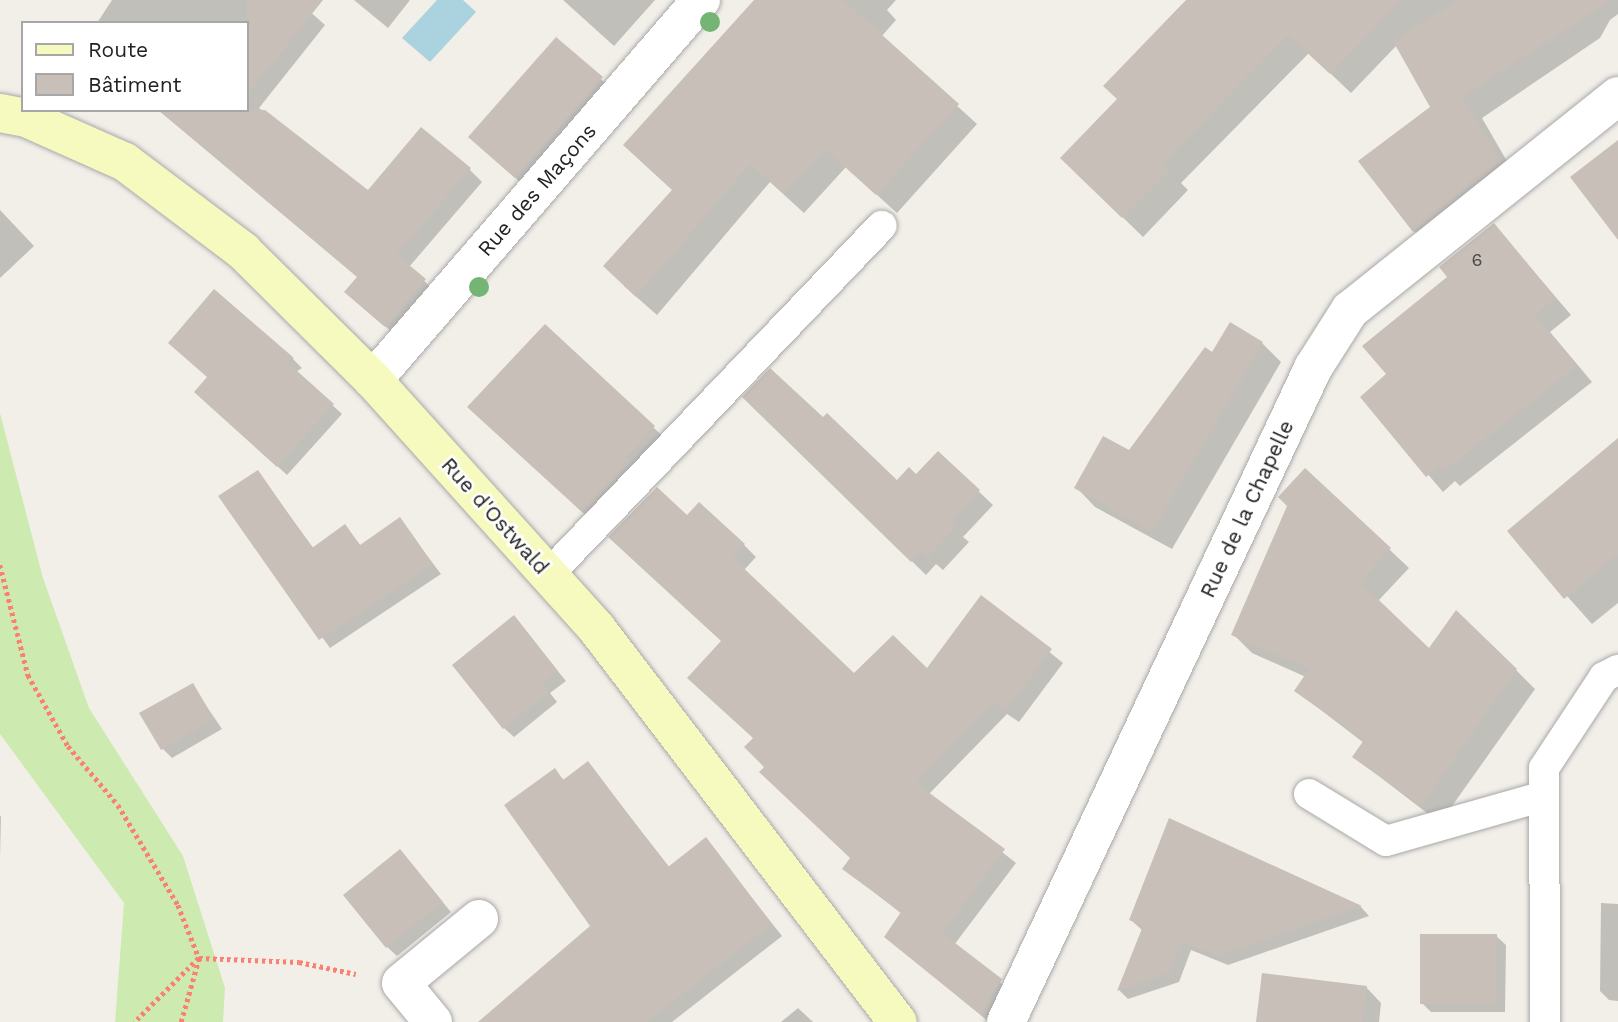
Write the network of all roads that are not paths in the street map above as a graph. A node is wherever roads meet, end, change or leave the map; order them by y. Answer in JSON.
{"nodes":[{"id":1,"x":701,"y":0,"type":"edge"},
{"id":2,"x":1618,"y":96,"type":"edge"},
{"id":3,"x":0,"y":113,"type":"edge"},
{"id":4,"x":881,"y":226,"type":"dead end"},
{"id":5,"x":373,"y":380,"type":"junction"},
{"id":6,"x":548,"y":575,"type":"junction"},
{"id":7,"x":1618,"y":670,"type":"edge"},
{"id":8,"x":1310,"y":794,"type":"dead end"},
{"id":9,"x":1545,"y":796,"type":"junction"},
{"id":10,"x":479,"y":919,"type":"dead end"},
{"id":11,"x":433,"y":1022,"type":"edge"},
{"id":12,"x":898,"y":1022,"type":"edge"},
{"id":13,"x":1006,"y":1022,"type":"edge"},
{"id":14,"x":1545,"y":1022,"type":"edge"}],
"edges":[{"from":1,"to":5,"type":"street","name":"Rue des Maçons"},
{"from":2,"to":13,"type":"street","name":"Rue de la Chapelle"},
{"from":3,"to":5,"type":"main road","name":"Rue d'Ostwald"},
{"from":4,"to":6,"type":"lane"},
{"from":5,"to":6,"type":"main road","name":"Rue d'Ostwald"},
{"from":6,"to":12,"type":"main road","name":"Rue d'Ostwald"},
{"from":7,"to":9,"type":"lane"},
{"from":8,"to":9,"type":"lane"},
{"from":9,"to":14,"type":"lane"},
{"from":10,"to":11,"type":"street"}]}
